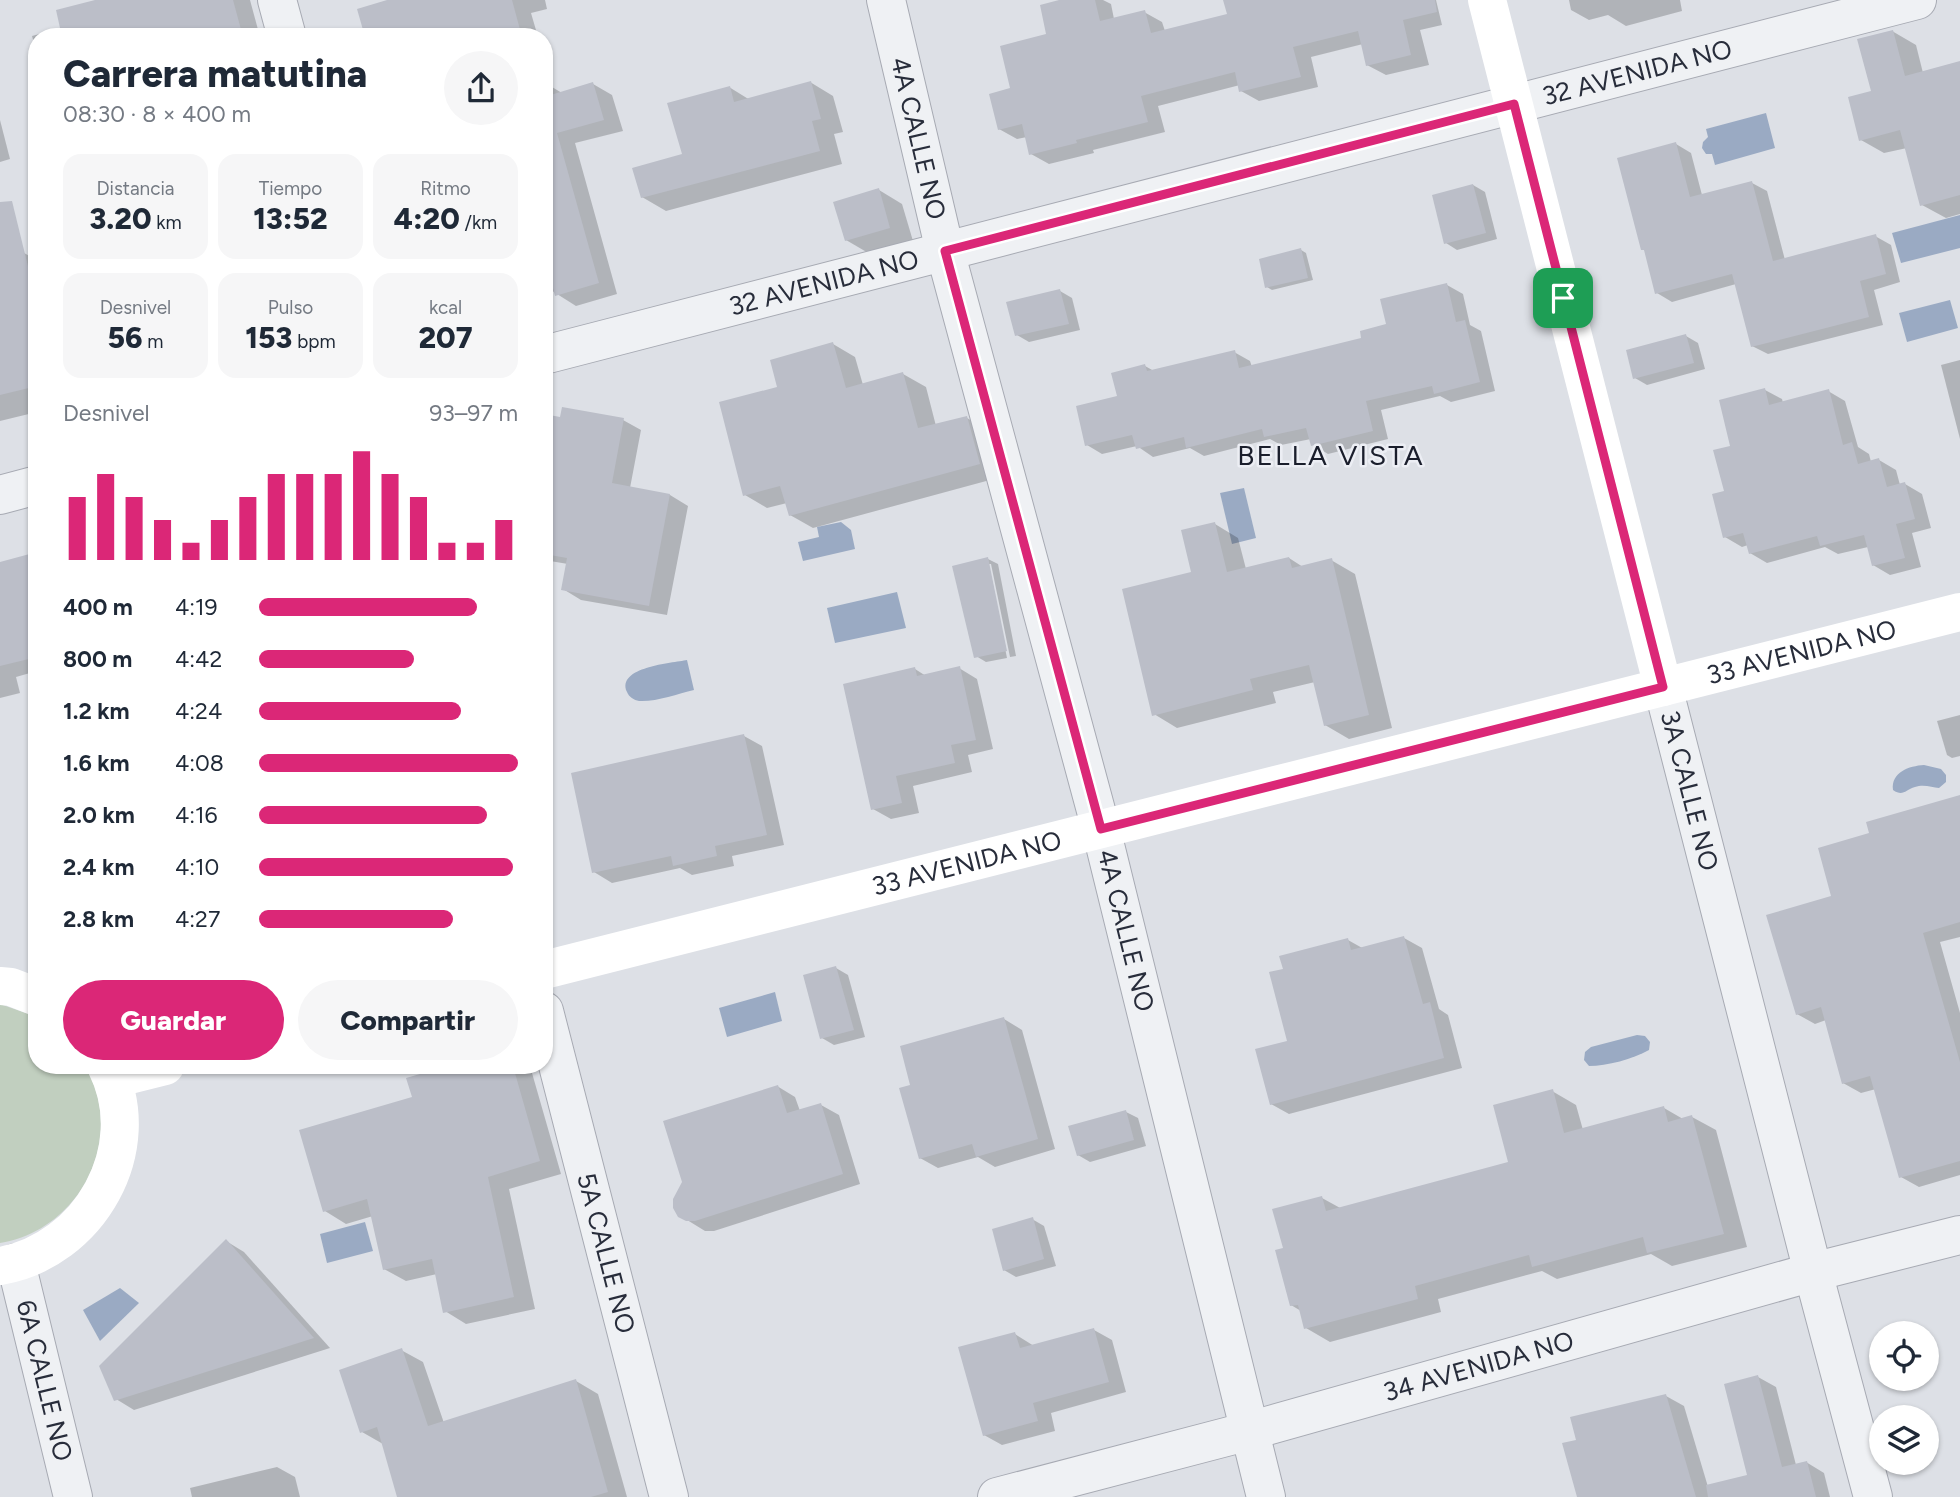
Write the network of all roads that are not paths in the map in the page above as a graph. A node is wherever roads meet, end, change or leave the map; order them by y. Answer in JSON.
{"nodes":[{"id":1,"x":277,"y":0,"type":"edge"},
{"id":2,"x":886,"y":0,"type":"edge"},
{"id":3,"x":1488,"y":0,"type":"edge"},
{"id":4,"x":1917,"y":0,"type":"edge"},
{"id":5,"x":285,"y":28,"type":"edge"},
{"id":6,"x":1514,"y":104,"type":"junction"},
{"id":7,"x":945,"y":251,"type":"junction"},
{"id":8,"x":553,"y":353,"type":"edge"},
{"id":9,"x":28,"y":487,"type":"edge"},
{"id":10,"x":0,"y":495,"type":"edge"},
{"id":11,"x":1960,"y":612,"type":"edge"},
{"id":12,"x":1663,"y":687,"type":"junction"},
{"id":13,"x":1101,"y":829,"type":"junction"},
{"id":14,"x":553,"y":968,"type":"edge"},
{"id":15,"x":0,"y":986,"type":"edge"},
{"id":16,"x":28,"y":994,"type":"edge"},
{"id":17,"x":553,"y":1046,"type":"edge"},
{"id":18,"x":110,"y":1074,"type":"edge"},
{"id":19,"x":1960,"y":1235,"type":"edge"},
{"id":20,"x":8,"y":1264,"type":"edge"},
{"id":21,"x":1813,"y":1272,"type":"junction"},
{"id":22,"x":1249,"y":1431,"type":"junction"},
{"id":23,"x":73,"y":1497,"type":"edge"},
{"id":24,"x":669,"y":1497,"type":"edge"},
{"id":25,"x":997,"y":1497,"type":"edge"},
{"id":26,"x":1266,"y":1497,"type":"edge"},
{"id":27,"x":1873,"y":1497,"type":"edge"}],
"edges":[{"from":1,"to":5,"type":"street"},
{"from":2,"to":7,"type":"street","name":"4A CALLE NO"},
{"from":3,"to":6,"type":"street","name":"3A CALLE NO"},
{"from":4,"to":6,"type":"street","name":"32 AVENIDA NO"},
{"from":6,"to":7,"type":"street","name":"32 AVENIDA NO"},
{"from":6,"to":12,"type":"street","name":"3A CALLE NO"},
{"from":7,"to":8,"type":"street","name":"32 AVENIDA NO"},
{"from":7,"to":13,"type":"street","name":"4A CALLE NO"},
{"from":9,"to":10,"type":"street"},
{"from":11,"to":12,"type":"street","name":"33 AVENIDA NO"},
{"from":12,"to":13,"type":"street","name":"33 AVENIDA NO"},
{"from":12,"to":21,"type":"street","name":"3A CALLE NO"},
{"from":13,"to":14,"type":"street","name":"33 AVENIDA NO"},
{"from":13,"to":22,"type":"street","name":"4A CALLE NO"},
{"from":15,"to":16,"type":"street"},
{"from":17,"to":24,"type":"street","name":"5A CALLE NO"},
{"from":18,"to":20,"type":"street"},
{"from":19,"to":21,"type":"street","name":"34 AVENIDA NO"},
{"from":20,"to":23,"type":"street","name":"6A CALLE NO"},
{"from":21,"to":22,"type":"street","name":"34 AVENIDA NO"},
{"from":21,"to":27,"type":"street","name":"3A CALLE NO"},
{"from":22,"to":25,"type":"street","name":"34 AVENIDA NO"},
{"from":22,"to":26,"type":"street","name":"4A CALLE NO"}]}
